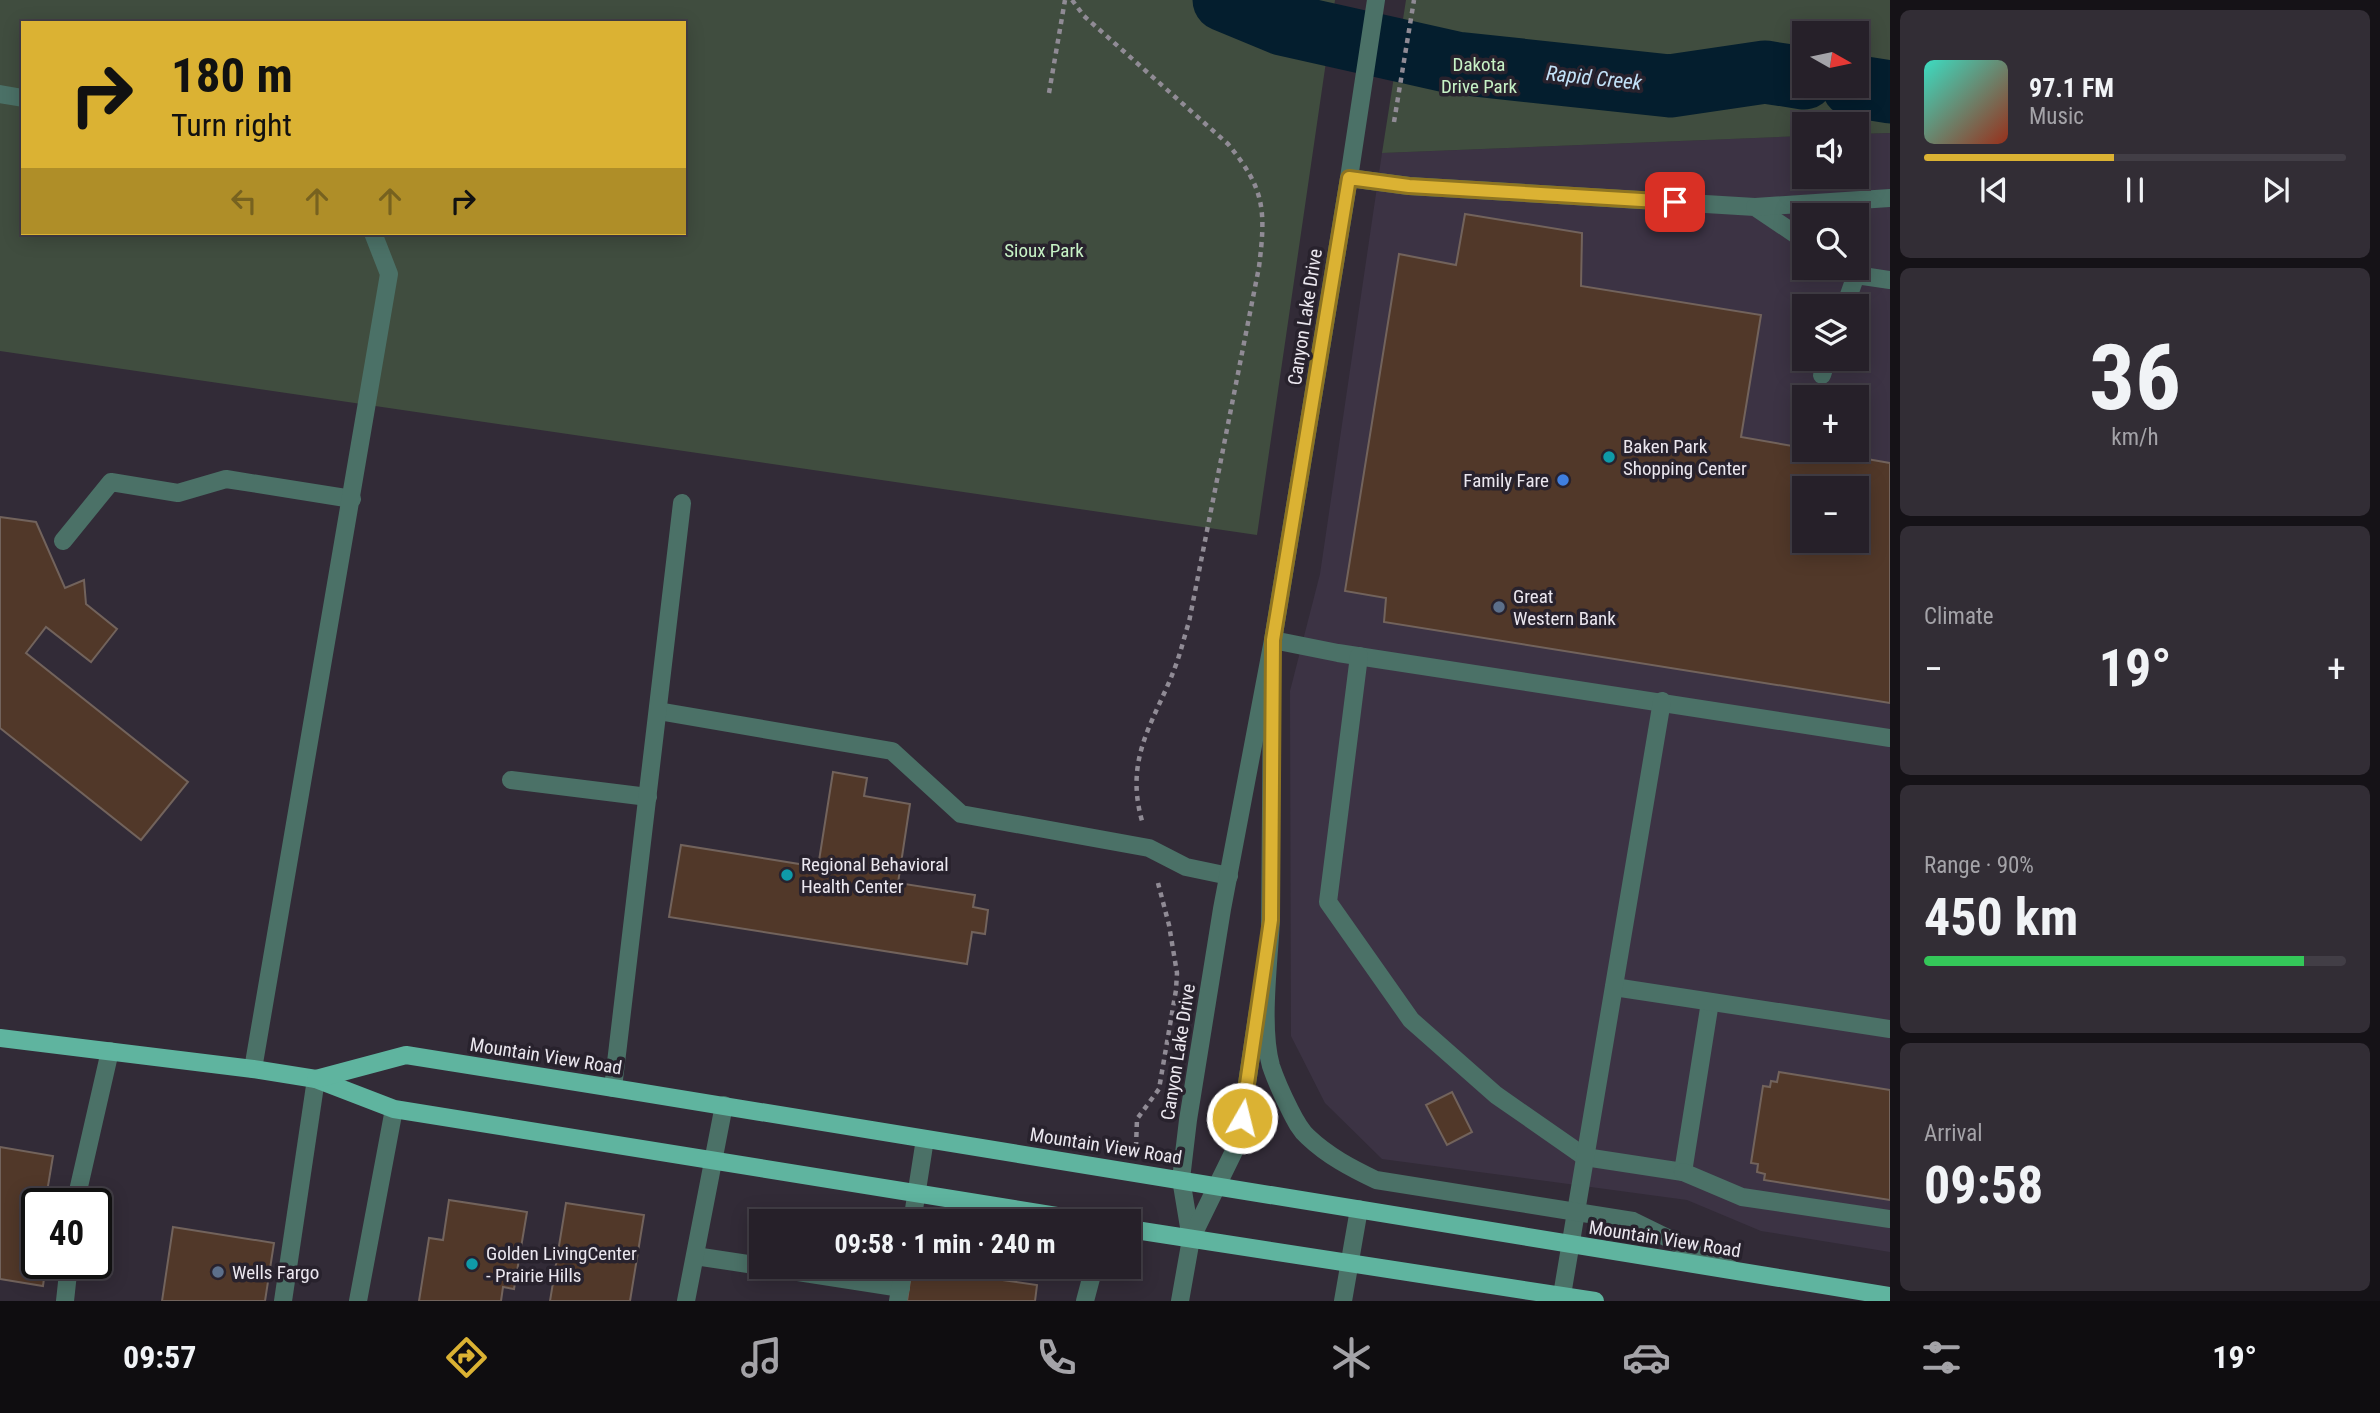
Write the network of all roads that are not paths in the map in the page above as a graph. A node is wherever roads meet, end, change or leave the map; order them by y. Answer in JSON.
{"nodes":[{"id":1,"x":1376,"y":0,"type":"edge"},
{"id":2,"x":0,"y":94,"type":"edge"},
{"id":3,"x":21,"y":98,"type":"edge"},
{"id":4,"x":1349,"y":178,"type":"junction"},
{"id":5,"x":1890,"y":198,"type":"edge"},
{"id":6,"x":1755,"y":207,"type":"junction"},
{"id":7,"x":1792,"y":232,"type":"edge"},
{"id":8,"x":374,"y":235,"type":"edge"},
{"id":9,"x":1869,"y":275,"type":"edge"},
{"id":10,"x":1890,"y":280,"type":"edge"},
{"id":11,"x":352,"y":499,"type":"junction"},
{"id":12,"x":682,"y":503,"type":"dead end"},
{"id":13,"x":63,"y":541,"type":"dead end"},
{"id":14,"x":1273,"y":640,"type":"junction"},
{"id":15,"x":1359,"y":656,"type":"junction"},
{"id":16,"x":1662,"y":701,"type":"junction"},
{"id":17,"x":658,"y":711,"type":"junction"},
{"id":18,"x":1890,"y":738,"type":"edge"},
{"id":19,"x":511,"y":780,"type":"dead end"},
{"id":20,"x":648,"y":797,"type":"junction"},
{"id":21,"x":1229,"y":876,"type":"junction"},
{"id":22,"x":1271,"y":920,"type":"junction"},
{"id":23,"x":1614,"y":987,"type":"junction"},
{"id":24,"x":1710,"y":1002,"type":"junction"},
{"id":25,"x":1890,"y":1029,"type":"edge"},
{"id":26,"x":0,"y":1038,"type":"edge"},
{"id":27,"x":110,"y":1051,"type":"junction"},
{"id":28,"x":253,"y":1069,"type":"junction"},
{"id":29,"x":316,"y":1079,"type":"junction"},
{"id":30,"x":613,"y":1088,"type":"junction"},
{"id":31,"x":724,"y":1105,"type":"junction"},
{"id":32,"x":394,"y":1109,"type":"junction"},
{"id":33,"x":925,"y":1139,"type":"junction"},
{"id":34,"x":1585,"y":1157,"type":"junction"},
{"id":35,"x":713,"y":1161,"type":"junction"},
{"id":36,"x":1683,"y":1172,"type":"junction"},
{"id":37,"x":1181,"y":1179,"type":"junction"},
{"id":38,"x":1217,"y":1185,"type":"junction"},
{"id":39,"x":79,"y":1188,"type":"edge"},
{"id":40,"x":917,"y":1194,"type":"junction"},
{"id":41,"x":914,"y":1209,"type":"edge"},
{"id":42,"x":1012,"y":1209,"type":"edge"},
{"id":43,"x":1359,"y":1209,"type":"junction"},
{"id":44,"x":1576,"y":1212,"type":"junction"},
{"id":45,"x":1890,"y":1219,"type":"edge"},
{"id":46,"x":1141,"y":1231,"type":"edge"},
{"id":47,"x":1191,"y":1239,"type":"junction"},
{"id":48,"x":1571,"y":1245,"type":"junction"},
{"id":49,"x":695,"y":1256,"type":"junction"},
{"id":50,"x":1351,"y":1262,"type":"junction"},
{"id":51,"x":749,"y":1264,"type":"edge"},
{"id":52,"x":1738,"y":1272,"type":"junction"},
{"id":53,"x":67,"y":1279,"type":"edge"},
{"id":54,"x":826,"y":1279,"type":"edge"},
{"id":55,"x":1091,"y":1279,"type":"edge"},
{"id":56,"x":900,"y":1294,"type":"edge"},
{"id":57,"x":1890,"y":1296,"type":"edge"},
{"id":58,"x":1562,"y":1298,"type":"edge"},
{"id":59,"x":65,"y":1301,"type":"edge"},
{"id":60,"x":283,"y":1301,"type":"edge"},
{"id":61,"x":358,"y":1301,"type":"edge"},
{"id":62,"x":686,"y":1301,"type":"edge"},
{"id":63,"x":1085,"y":1301,"type":"edge"},
{"id":64,"x":1180,"y":1301,"type":"edge"},
{"id":65,"x":1343,"y":1301,"type":"edge"},
{"id":66,"x":1595,"y":1301,"type":"edge"}],
"edges":[{"from":1,"to":4,"type":"street","name":"Canyon Lake Drive"},
{"from":2,"to":3,"type":"street"},
{"from":4,"to":6,"type":"street"},
{"from":4,"to":14,"type":"street","name":"Canyon Lake Drive"},
{"from":5,"to":6,"type":"street"},
{"from":6,"to":7,"type":"street"},
{"from":8,"to":11,"type":"street"},
{"from":9,"to":10,"type":"street"},
{"from":11,"to":13,"type":"street"},
{"from":11,"to":28,"type":"street"},
{"from":12,"to":17,"type":"street"},
{"from":14,"to":15,"type":"street"},
{"from":14,"to":21,"type":"street","name":"Canyon Lake Drive"},
{"from":14,"to":22,"type":"street","name":"Canyon Lake Drive"},
{"from":15,"to":16,"type":"street"},
{"from":15,"to":34,"type":"street"},
{"from":16,"to":18,"type":"street"},
{"from":16,"to":23,"type":"street"},
{"from":17,"to":20,"type":"street"},
{"from":17,"to":21,"type":"street"},
{"from":19,"to":20,"type":"street"},
{"from":20,"to":30,"type":"street"},
{"from":21,"to":37,"type":"street","name":"Canyon Lake Drive"},
{"from":22,"to":38,"type":"street","name":"Canyon Lake Drive"},
{"from":22,"to":44,"type":"street"},
{"from":23,"to":24,"type":"street"},
{"from":23,"to":34,"type":"street"},
{"from":24,"to":25,"type":"street"},
{"from":24,"to":36,"type":"street"},
{"from":26,"to":27,"type":"main road","name":"Mountain View Road"},
{"from":27,"to":28,"type":"main road","name":"Mountain View Road"},
{"from":27,"to":39,"type":"street"},
{"from":28,"to":29,"type":"main road","name":"Mountain View Road"},
{"from":29,"to":30,"type":"main road","name":"Mountain View Road"},
{"from":29,"to":32,"type":"main road","name":"Mountain View Road"},
{"from":29,"to":60,"type":"street"},
{"from":30,"to":31,"type":"main road","name":"Mountain View Road"},
{"from":31,"to":33,"type":"main road","name":"Mountain View Road"},
{"from":31,"to":35,"type":"street"},
{"from":32,"to":35,"type":"main road","name":"Mountain View Road"},
{"from":32,"to":61,"type":"street"},
{"from":33,"to":37,"type":"main road","name":"Mountain View Road"},
{"from":33,"to":40,"type":"street"},
{"from":34,"to":36,"type":"street"},
{"from":34,"to":44,"type":"street"},
{"from":35,"to":40,"type":"main road","name":"Mountain View Road"},
{"from":35,"to":49,"type":"street"},
{"from":36,"to":45,"type":"street"},
{"from":37,"to":38,"type":"main road","name":"Mountain View Road"},
{"from":37,"to":47,"type":"street","name":"Canyon Lake Drive"},
{"from":38,"to":43,"type":"main road","name":"Mountain View Road"},
{"from":38,"to":47,"type":"street","name":"Canyon Lake Drive"},
{"from":40,"to":41,"type":"street"},
{"from":40,"to":42,"type":"main road","name":"Mountain View Road"},
{"from":43,"to":48,"type":"main road","name":"Mountain View Road"},
{"from":43,"to":50,"type":"street"},
{"from":44,"to":48,"type":"street"},
{"from":44,"to":52,"type":"street"},
{"from":46,"to":47,"type":"main road"},
{"from":47,"to":50,"type":"main road"},
{"from":47,"to":64,"type":"street"},
{"from":48,"to":52,"type":"main road","name":"Mountain View Road"},
{"from":48,"to":58,"type":"street"},
{"from":49,"to":51,"type":"street"},
{"from":49,"to":62,"type":"street"},
{"from":50,"to":58,"type":"main road"},
{"from":50,"to":65,"type":"street"},
{"from":52,"to":57,"type":"main road","name":"Mountain View Road"},
{"from":53,"to":59,"type":"street"},
{"from":54,"to":56,"type":"street"},
{"from":55,"to":63,"type":"street"},
{"from":58,"to":66,"type":"main road"}]}
